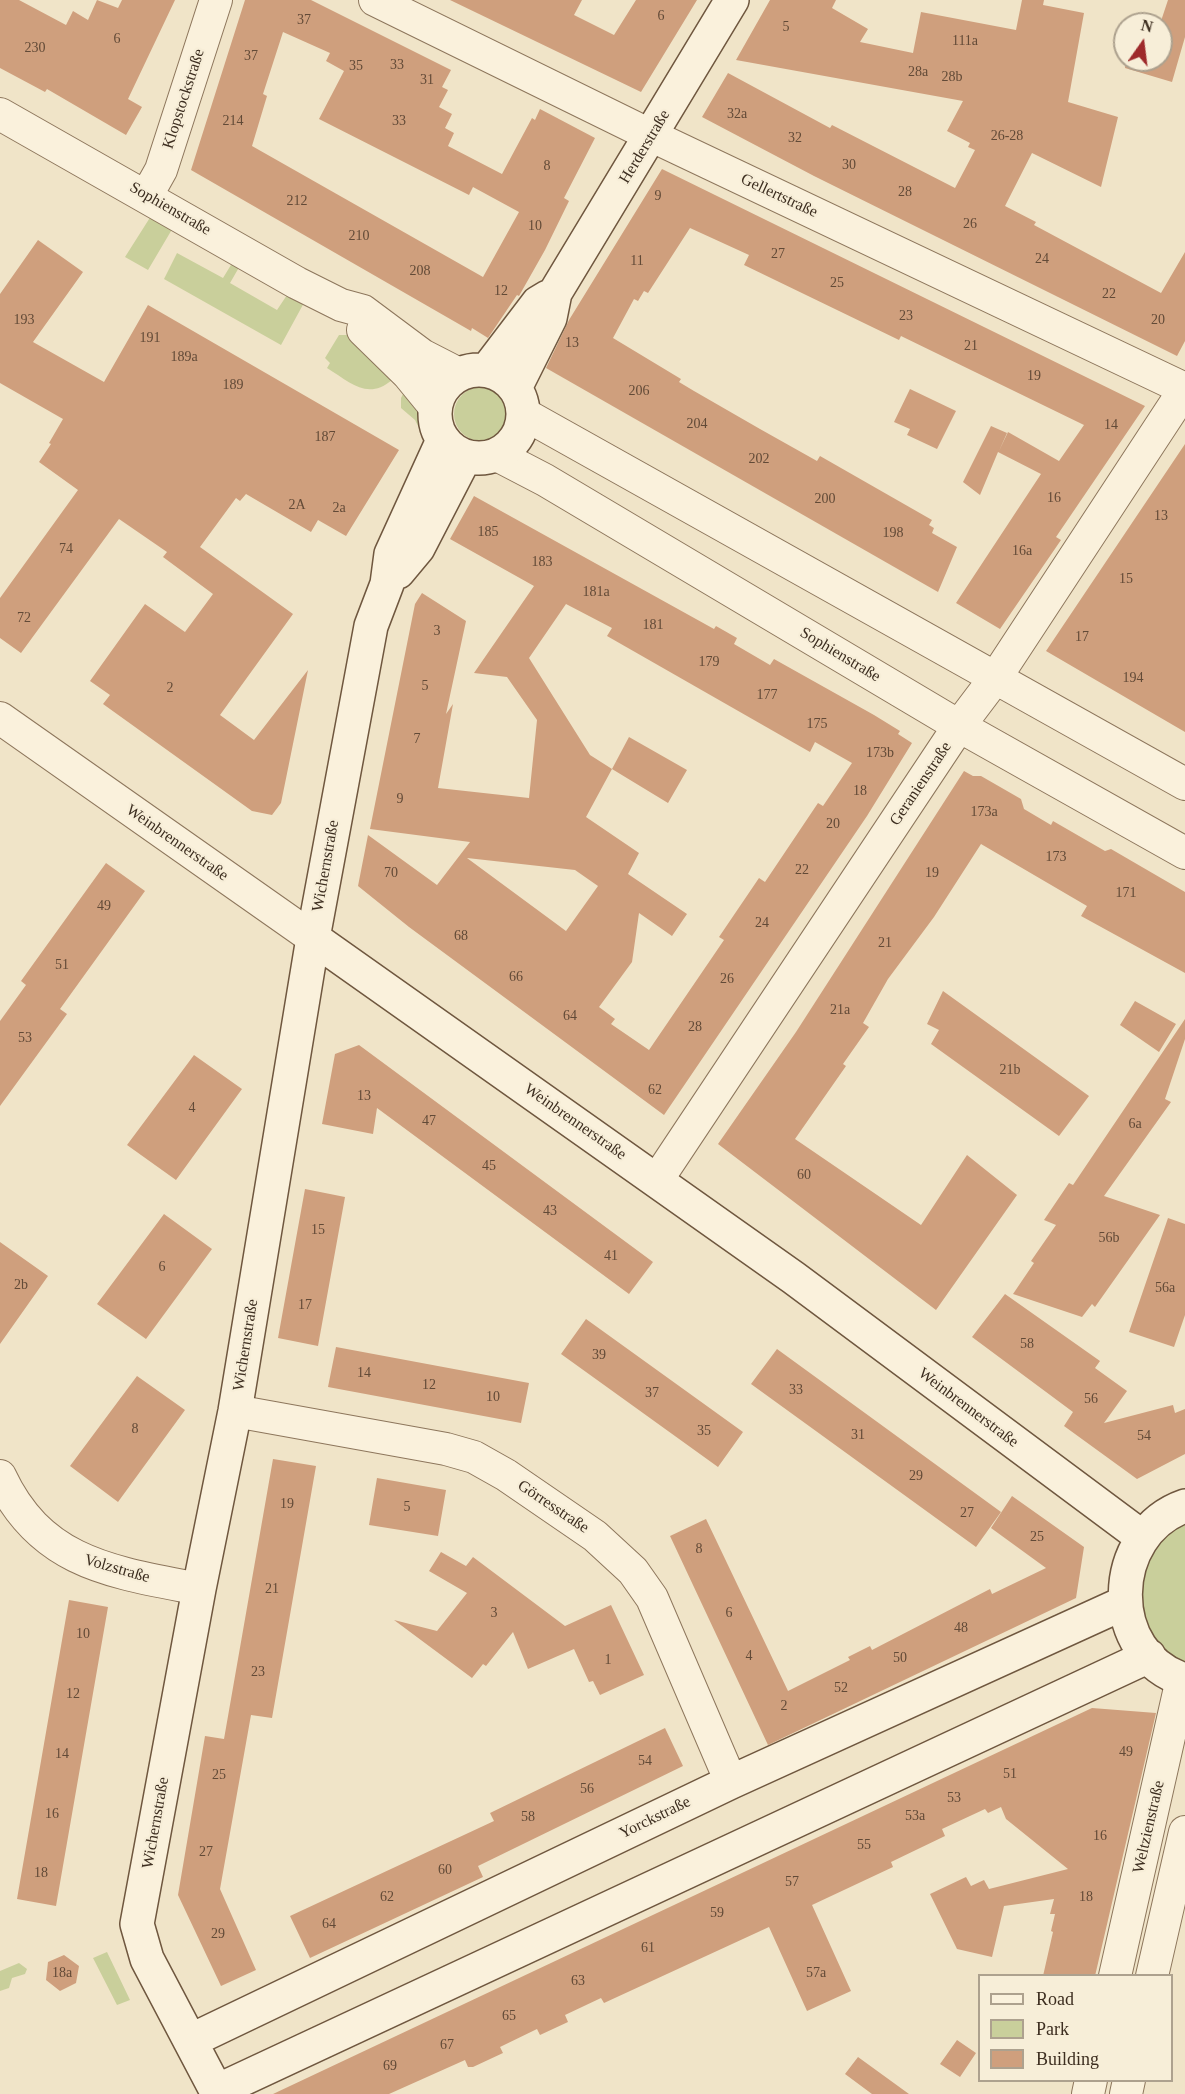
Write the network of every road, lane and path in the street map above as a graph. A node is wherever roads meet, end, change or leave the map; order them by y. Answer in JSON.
{"nodes":[{"id":1,"x":216,"y":0,"type":"edge"},
{"id":2,"x":375,"y":0,"type":"edge"},
{"id":3,"x":732,"y":0,"type":"edge"},
{"id":4,"x":0,"y":114,"type":"edge"},
{"id":5,"x":652,"y":136,"type":"junction"},
{"id":6,"x":147,"y":195,"type":"junction"},
{"id":7,"x":555,"y":293,"type":"junction"},
{"id":8,"x":341,"y":305,"type":"junction"},
{"id":9,"x":473,"y":372,"type":"junction"},
{"id":10,"x":1185,"y":389,"type":"edge"},
{"id":11,"x":520,"y":401,"type":"junction"},
{"id":12,"x":435,"y":407,"type":"junction"},
{"id":13,"x":468,"y":450,"type":"junction"},
{"id":14,"x":996,"y":677,"type":"junction"},
{"id":15,"x":0,"y":718,"type":"edge"},
{"id":16,"x":959,"y":726,"type":"junction"},
{"id":17,"x":1185,"y":784,"type":"edge"},
{"id":18,"x":1185,"y":853,"type":"edge"},
{"id":19,"x":313,"y":938,"type":"junction"},
{"id":20,"x":657,"y":1180,"type":"junction"},
{"id":21,"x":235,"y":1411,"type":"junction"},
{"id":22,"x":0,"y":1476,"type":"edge"},
{"id":23,"x":1185,"y":1506,"type":"edge"},
{"id":24,"x":1142,"y":1537,"type":"junction"},
{"id":25,"x":199,"y":1589,"type":"junction"},
{"id":26,"x":1124,"y":1603,"type":"junction"},
{"id":27,"x":1149,"y":1656,"type":"junction"},
{"id":28,"x":1184,"y":1679,"type":"edge"},
{"id":29,"x":731,"y":1782,"type":"junction"},
{"id":30,"x":1185,"y":1832,"type":"edge"},
{"id":31,"x":1115,"y":1974,"type":"edge"},
{"id":32,"x":1152,"y":1974,"type":"edge"},
{"id":33,"x":190,"y":2041,"type":"junction"},
{"id":34,"x":217,"y":2093,"type":"edge"}],
"edges":[{"from":1,"to":6,"type":"street","name":"Klopstockstraße"},
{"from":2,"to":5,"type":"street","name":"Gellertstraße"},
{"from":3,"to":5,"type":"street","name":"Herderstraße"},
{"from":4,"to":6,"type":"street","name":"Sophienstraße"},
{"from":5,"to":7,"type":"street","name":"Herderstraße"},
{"from":5,"to":10,"type":"street","name":"Gellertstraße"},
{"from":6,"to":8,"type":"street","name":"Sophienstraße"},
{"from":7,"to":9,"type":"street","name":"Herderstraße"},
{"from":7,"to":11,"type":"street","name":"Herderstraße"},
{"from":8,"to":9,"type":"street","name":"Sophienstraße"},
{"from":8,"to":12,"type":"street","name":"Sophienstraße"},
{"from":9,"to":11,"type":"street"},
{"from":9,"to":12,"type":"street"},
{"from":10,"to":14,"type":"street","name":"Geranienstraße"},
{"from":11,"to":13,"type":"street"},
{"from":11,"to":14,"type":"street"},
{"from":12,"to":13,"type":"street"},
{"from":13,"to":16,"type":"street","name":"Sophienstraße"},
{"from":13,"to":19,"type":"street","name":"Wichernstraße"},
{"from":14,"to":16,"type":"street","name":"Geranienstraße"},
{"from":14,"to":17,"type":"street"},
{"from":15,"to":19,"type":"street","name":"Weinbrennerstraße"},
{"from":16,"to":18,"type":"street","name":"Sophienstraße"},
{"from":16,"to":20,"type":"street","name":"Geranienstraße"},
{"from":19,"to":20,"type":"street","name":"Weinbrennerstraße"},
{"from":19,"to":21,"type":"street","name":"Wichernstraße"},
{"from":20,"to":24,"type":"street","name":"Weinbrennerstraße"},
{"from":21,"to":25,"type":"street","name":"Wichernstraße"},
{"from":21,"to":29,"type":"street","name":"Görresstraße"},
{"from":22,"to":25,"type":"street","name":"Volzstraße"},
{"from":23,"to":24,"type":"street"},
{"from":24,"to":26,"type":"street"},
{"from":25,"to":33,"type":"street","name":"Wichernstraße"},
{"from":26,"to":27,"type":"street"},
{"from":26,"to":29,"type":"street","name":"Yorckstraße"},
{"from":27,"to":28,"type":"street"},
{"from":27,"to":34,"type":"street"},
{"from":28,"to":31,"type":"street","name":"Weltzienstraße"},
{"from":29,"to":33,"type":"street","name":"Yorckstraße"},
{"from":30,"to":32,"type":"street"},
{"from":33,"to":34,"type":"street","name":"Wichernstraße"}]}
